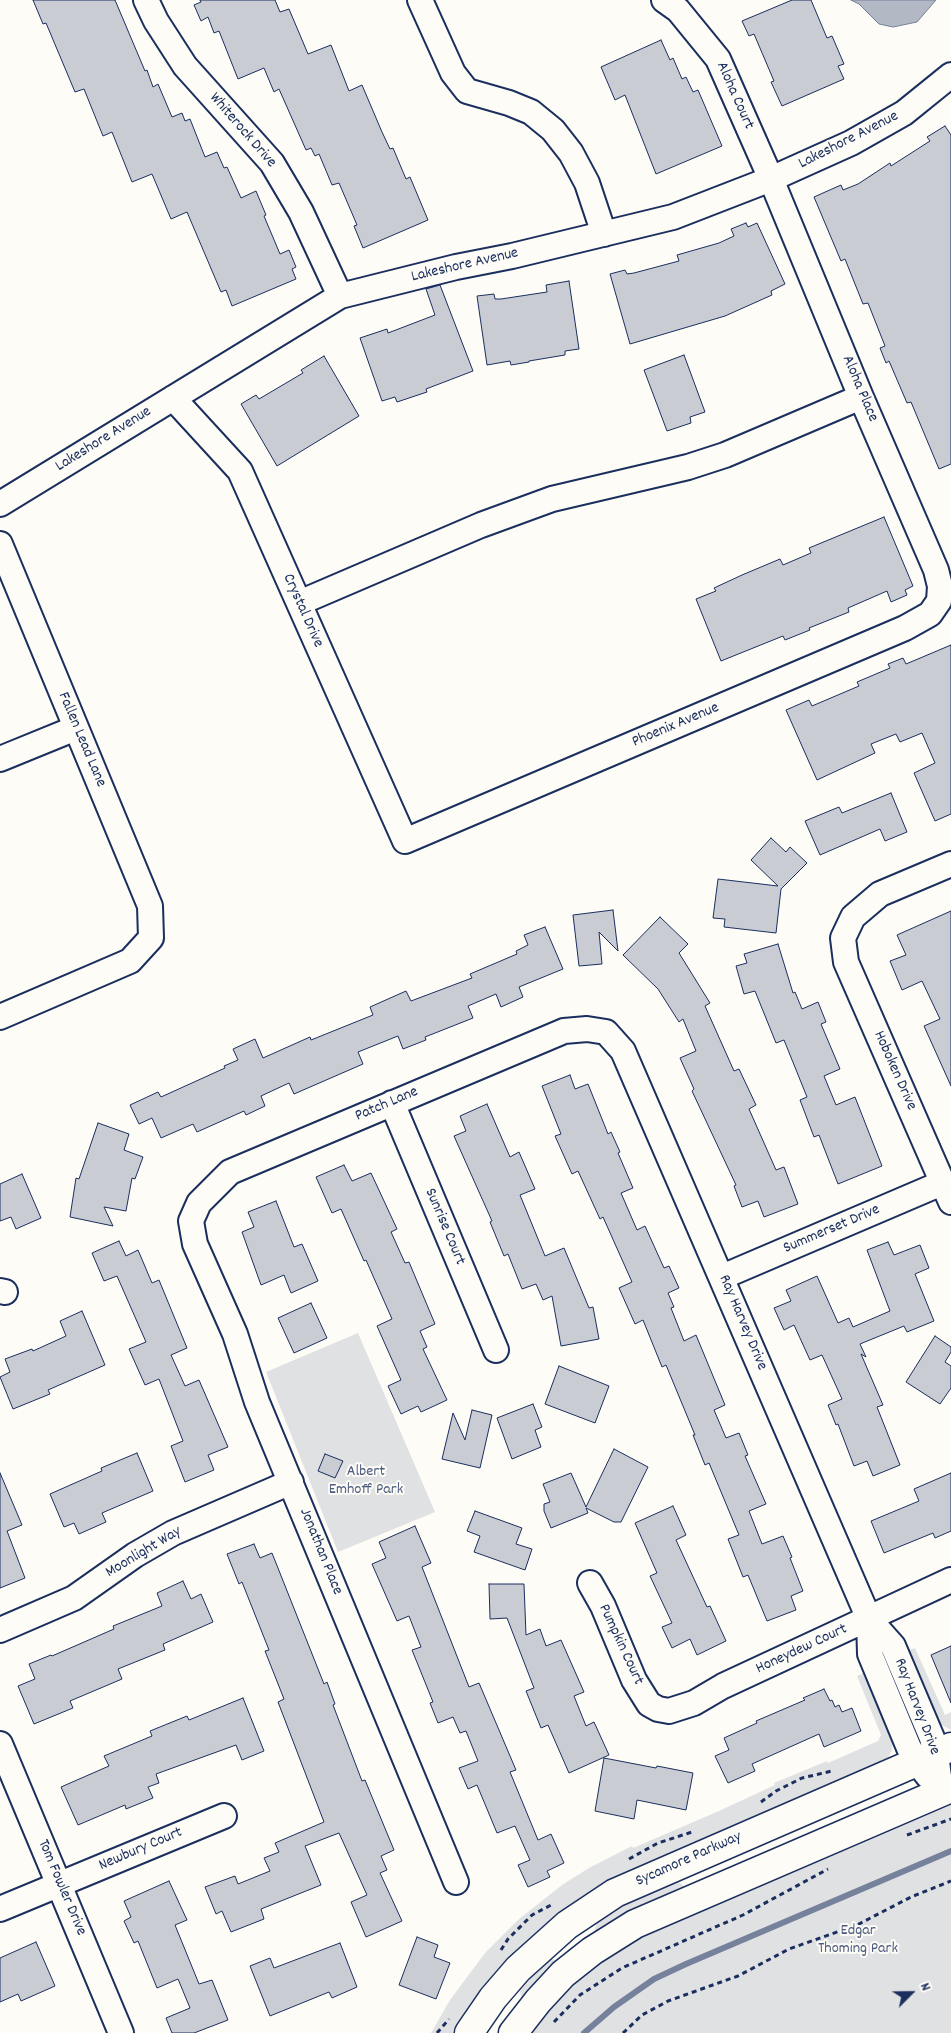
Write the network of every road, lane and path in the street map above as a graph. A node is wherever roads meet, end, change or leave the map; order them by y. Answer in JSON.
{"nodes":[{"id":1,"x":146,"y":0,"type":"edge"},
{"id":2,"x":420,"y":0,"type":"edge"},
{"id":3,"x":664,"y":0,"type":"edge"},
{"id":4,"x":950,"y":78,"type":"edge"},
{"id":5,"x":771,"y":179,"type":"junction"},
{"id":6,"x":604,"y":234,"type":"junction"},
{"id":7,"x":340,"y":296,"type":"junction"},
{"id":8,"x":861,"y":397,"type":"junction"},
{"id":9,"x":173,"y":398,"type":"junction"},
{"id":10,"x":0,"y":504,"type":"edge"},
{"id":11,"x":0,"y":544,"type":"edge"},
{"id":12,"x":939,"y":601,"type":"joint"},
{"id":13,"x":299,"y":603,"type":"junction"},
{"id":14,"x":76,"y":728,"type":"junction"},
{"id":15,"x":0,"y":760,"type":"edge"},
{"id":16,"x":405,"y":841,"type":"joint"},
{"id":17,"x":951,"y":864,"type":"edge"},
{"id":18,"x":0,"y":1017,"type":"edge"},
{"id":19,"x":606,"y":1032,"type":"joint"},
{"id":20,"x":392,"y":1103,"type":"junction"},
{"id":21,"x":947,"y":1192,"type":"edge"},
{"id":22,"x":191,"y":1221,"type":"joint"},
{"id":23,"x":722,"y":1277,"type":"junction"},
{"id":24,"x":496,"y":1350,"type":"dead end"},
{"id":25,"x":291,"y":1482,"type":"junction"},
{"id":26,"x":951,"y":1580,"type":"edge"},
{"id":27,"x":590,"y":1583,"type":"dead end"},
{"id":28,"x":869,"y":1619,"type":"junction"},
{"id":29,"x":0,"y":1630,"type":"edge"},
{"id":30,"x":651,"y":1705,"type":"joint"},
{"id":31,"x":0,"y":1744,"type":"edge"},
{"id":32,"x":935,"y":1754,"type":"edge"},
{"id":33,"x":946,"y":1790,"type":"edge"},
{"id":34,"x":224,"y":1816,"type":"dead end"},
{"id":35,"x":951,"y":1819,"type":"edge"},
{"id":36,"x":902,"y":1837,"type":"dead end"},
{"id":37,"x":836,"y":1865,"type":"dead end"},
{"id":38,"x":951,"y":1881,"type":"edge"},
{"id":39,"x":456,"y":1882,"type":"dead end"},
{"id":40,"x":58,"y":1884,"type":"junction"},
{"id":41,"x":0,"y":1909,"type":"edge"},
{"id":42,"x":550,"y":2028,"type":"dead end"},
{"id":43,"x":121,"y":2033,"type":"edge"},
{"id":44,"x":469,"y":2033,"type":"edge"},
{"id":45,"x":513,"y":2033,"type":"edge"},
{"id":46,"x":623,"y":2033,"type":"edge"}],
"edges":[{"from":1,"to":7,"type":"street","name":"Whiterock Drive"},
{"from":2,"to":6,"type":"street"},
{"from":3,"to":5,"type":"street","name":"Aloha Court"},
{"from":4,"to":5,"type":"street","name":"Lakeshore Avenue"},
{"from":5,"to":6,"type":"street","name":"Lakeshore Avenue"},
{"from":5,"to":8,"type":"street","name":"Aloha Place"},
{"from":6,"to":7,"type":"street","name":"Lakeshore Avenue"},
{"from":7,"to":9,"type":"street","name":"Lakeshore Avenue"},
{"from":8,"to":12,"type":"street","name":"Aloha Place"},
{"from":8,"to":13,"type":"street"},
{"from":9,"to":10,"type":"street","name":"Lakeshore Avenue"},
{"from":9,"to":13,"type":"street","name":"Crystal Drive"},
{"from":11,"to":14,"type":"street","name":"Fallen Lead Lane"},
{"from":12,"to":16,"type":"street","name":"Phoenix Avenue"},
{"from":13,"to":16,"type":"street","name":"Crystal Drive"},
{"from":14,"to":15,"type":"street"},
{"from":14,"to":18,"type":"street","name":"Fallen Lead Lane"},
{"from":17,"to":21,"type":"street","name":"Hoboken Drive"},
{"from":19,"to":20,"type":"street","name":"Patch Lane"},
{"from":19,"to":23,"type":"street","name":"Ray Harvey Drive"},
{"from":20,"to":22,"type":"street","name":"Patch Lane"},
{"from":20,"to":24,"type":"street","name":"Sunrise Court"},
{"from":21,"to":23,"type":"street","name":"Summerset Drive"},
{"from":22,"to":25,"type":"street","name":"Jonathan Place"},
{"from":23,"to":28,"type":"street","name":"Ray Harvey Drive"},
{"from":25,"to":29,"type":"street","name":"Moonlight Way"},
{"from":25,"to":39,"type":"street","name":"Jonathan Place"},
{"from":26,"to":28,"type":"street","name":"Honeydew Court"},
{"from":27,"to":30,"type":"street","name":"Pumpkin Court"},
{"from":28,"to":30,"type":"street","name":"Honeydew Court"},
{"from":28,"to":32,"type":"street","name":"Ray Harvey Drive"},
{"from":31,"to":40,"type":"street","name":"Tom Fowler Drive"},
{"from":32,"to":33,"type":"street","name":"Ray Harvey Drive"},
{"from":32,"to":44,"type":"main road","name":"Sycamore Parkway"},
{"from":33,"to":45,"type":"main road"},
{"from":34,"to":40,"type":"street","name":"Newbury Court"},
{"from":35,"to":36,"type":"path"},
{"from":37,"to":42,"type":"path"},
{"from":38,"to":46,"type":"path"},
{"from":40,"to":41,"type":"street","name":"Newbury Court"},
{"from":40,"to":43,"type":"street","name":"Tom Fowler Drive"}]}
